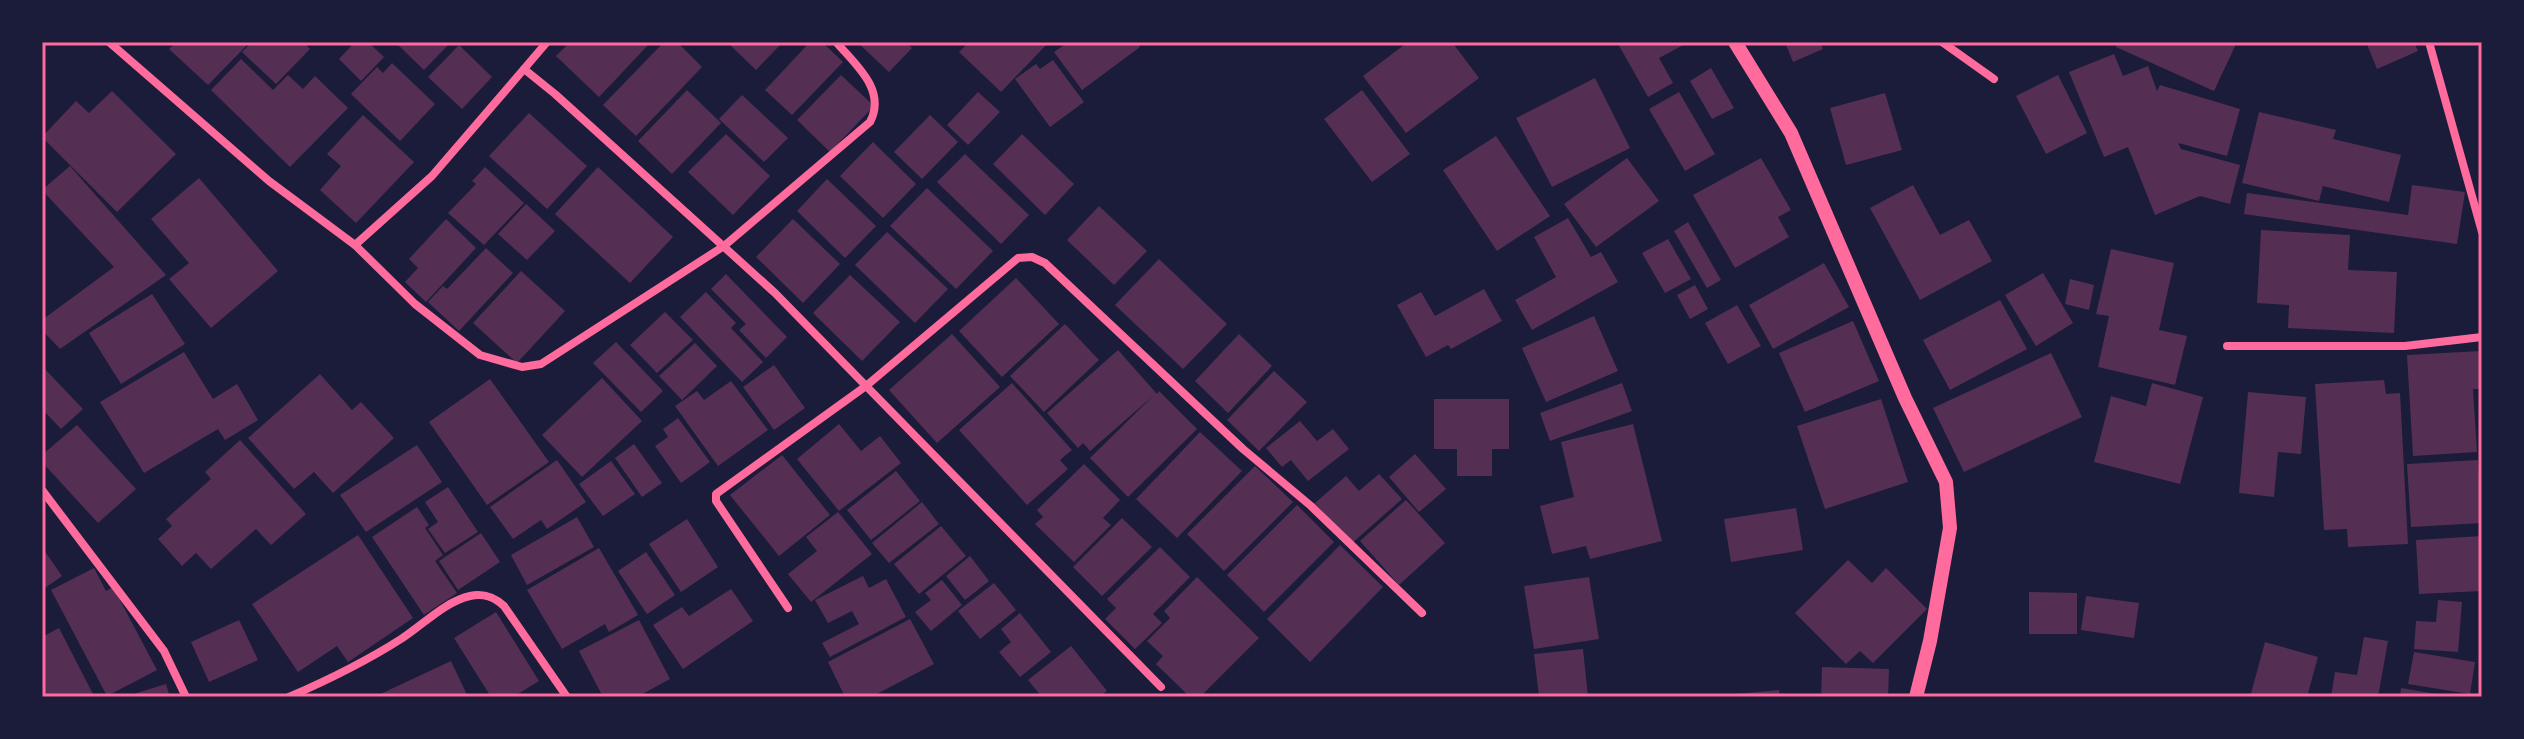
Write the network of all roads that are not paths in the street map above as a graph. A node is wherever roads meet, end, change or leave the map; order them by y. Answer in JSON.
{"nodes":[{"id":1,"x":109,"y":42,"type":"edge"},
{"id":2,"x":547,"y":42,"type":"edge"},
{"id":3,"x":836,"y":42,"type":"edge"},
{"id":4,"x":1735,"y":42,"type":"edge"},
{"id":5,"x":1942,"y":42,"type":"edge"},
{"id":6,"x":2429,"y":42,"type":"edge"},
{"id":7,"x":524,"y":69,"type":"junction"},
{"id":8,"x":1994,"y":79,"type":"dead end"},
{"id":9,"x":2482,"y":232,"type":"edge"},
{"id":10,"x":355,"y":245,"type":"junction"},
{"id":11,"x":724,"y":246,"type":"junction"},
{"id":12,"x":2482,"y":337,"type":"edge"},
{"id":13,"x":2227,"y":346,"type":"dead end"},
{"id":14,"x":866,"y":386,"type":"junction"},
{"id":15,"x":42,"y":490,"type":"edge"},
{"id":16,"x":788,"y":608,"type":"dead end"},
{"id":17,"x":1422,"y":613,"type":"dead end"},
{"id":18,"x":1161,"y":687,"type":"dead end"},
{"id":19,"x":186,"y":697,"type":"edge"},
{"id":20,"x":289,"y":697,"type":"edge"},
{"id":21,"x":567,"y":697,"type":"edge"},
{"id":22,"x":1916,"y":697,"type":"edge"}],
"edges":[{"from":1,"to":10,"type":"street"},
{"from":2,"to":7,"type":"street"},
{"from":3,"to":11,"type":"street"},
{"from":4,"to":22,"type":"street"},
{"from":5,"to":8,"type":"street"},
{"from":6,"to":9,"type":"street"},
{"from":7,"to":10,"type":"street"},
{"from":7,"to":11,"type":"street"},
{"from":10,"to":11,"type":"street"},
{"from":11,"to":14,"type":"street"},
{"from":12,"to":13,"type":"street"},
{"from":14,"to":16,"type":"street"},
{"from":14,"to":17,"type":"street"},
{"from":14,"to":18,"type":"street"},
{"from":15,"to":19,"type":"street"},
{"from":20,"to":21,"type":"street"}]}
